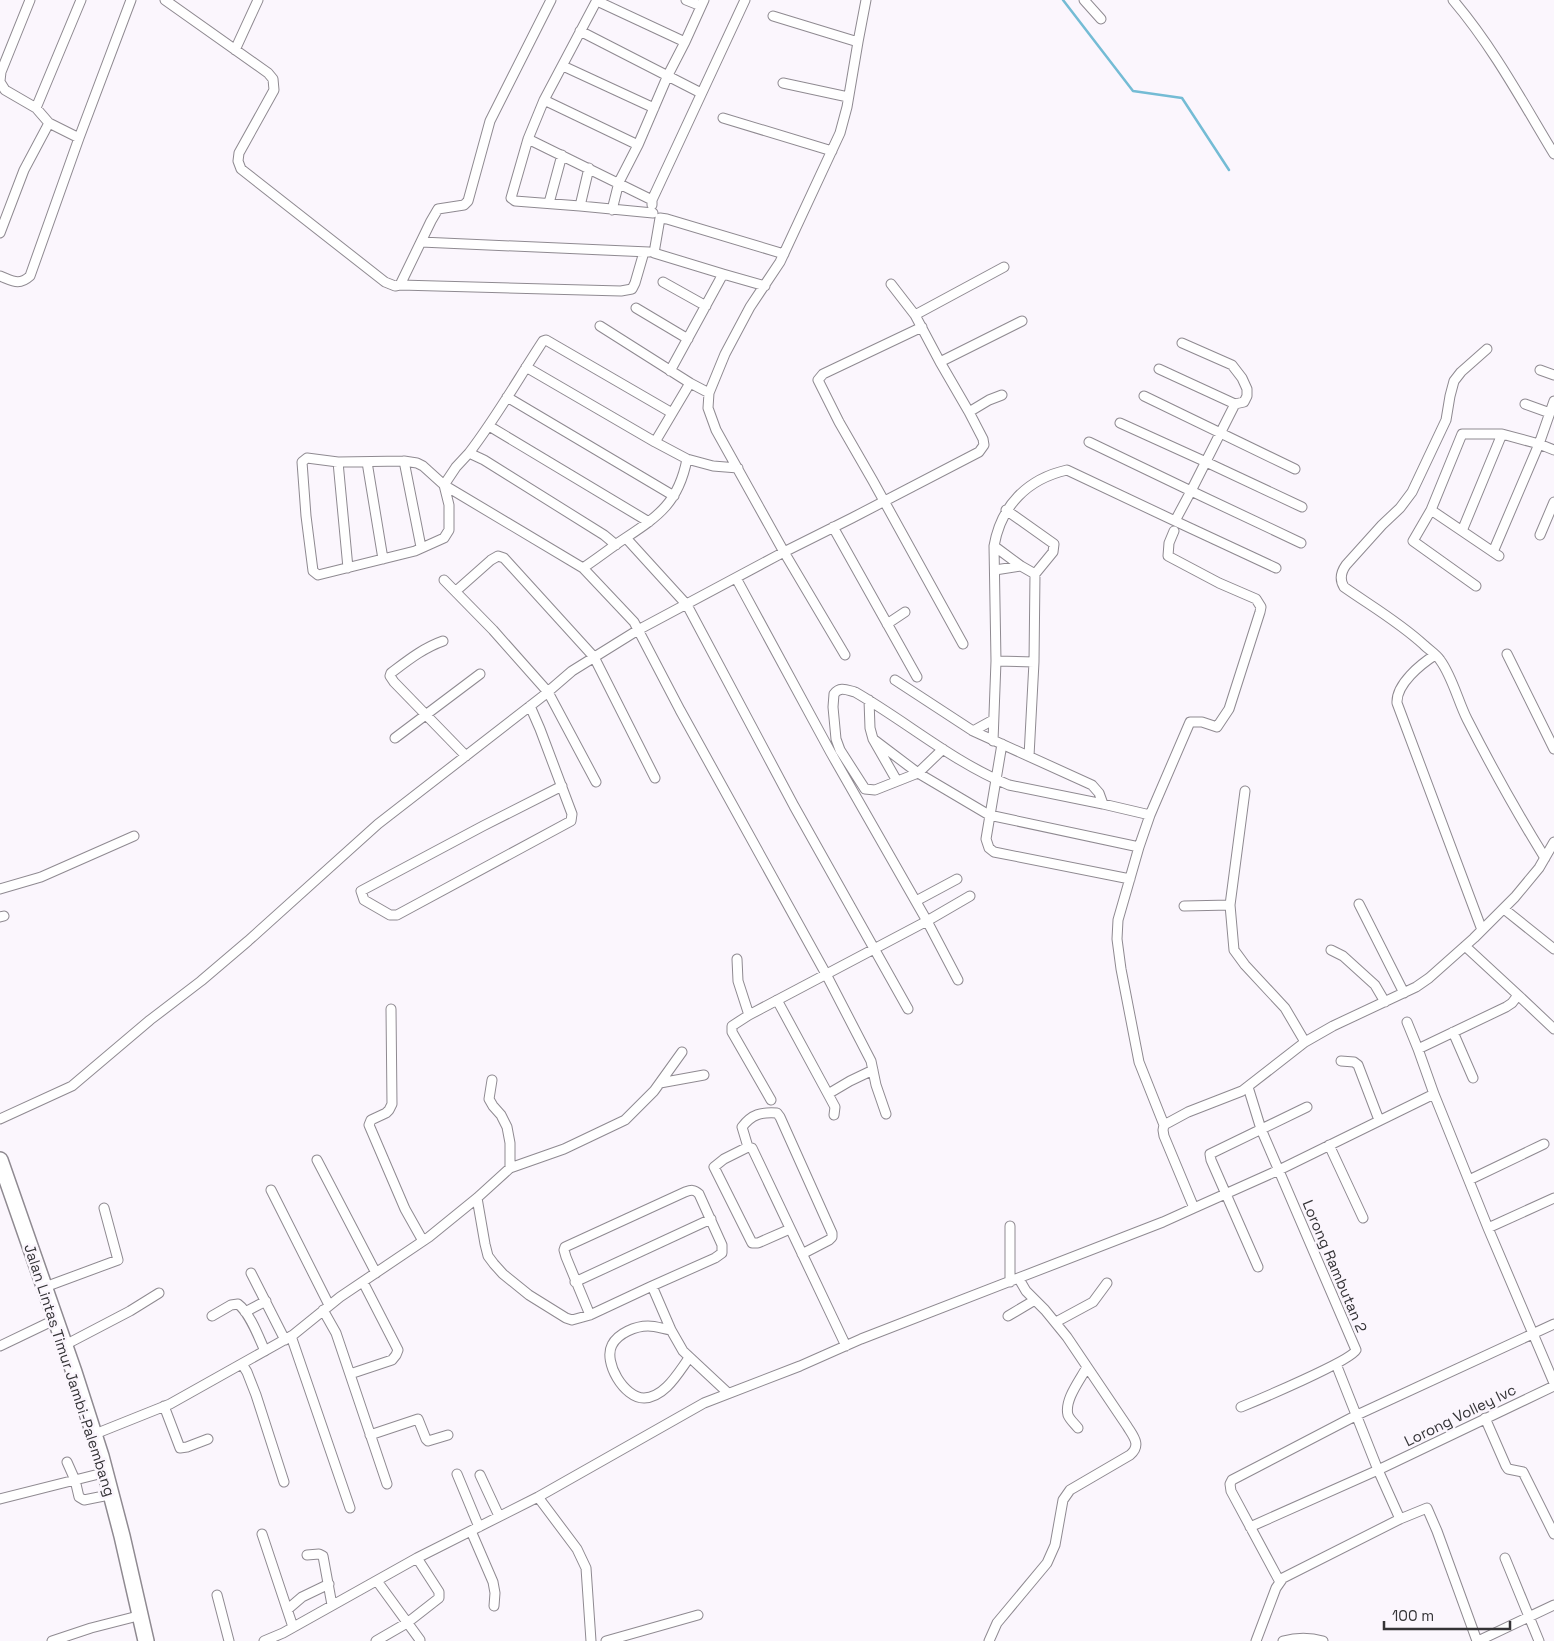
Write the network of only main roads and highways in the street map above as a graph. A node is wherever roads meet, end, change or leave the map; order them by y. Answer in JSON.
{"nodes":[{"id":1,"x":0,"y":1160,"type":"edge"},
{"id":2,"x":0,"y":1183,"type":"edge"},
{"id":3,"x":91,"y":1436,"type":"junction"},
{"id":4,"x":140,"y":1641,"type":"edge"},
{"id":5,"x":146,"y":1641,"type":"edge"}],
"edges":[{"from":1,"to":3,"type":"highway","name":"Jalan Lintas Timur Jambi-Palembang"},
{"from":2,"to":3,"type":"highway","name":"Jalan Lintas Timur Jambi-Palembang"},
{"from":3,"to":4,"type":"highway","name":"Jalan Lintas Timur Jambi-Palembang"},
{"from":3,"to":5,"type":"highway","name":"Jalan Lintas Timur Jambi-Palembang"}]}
